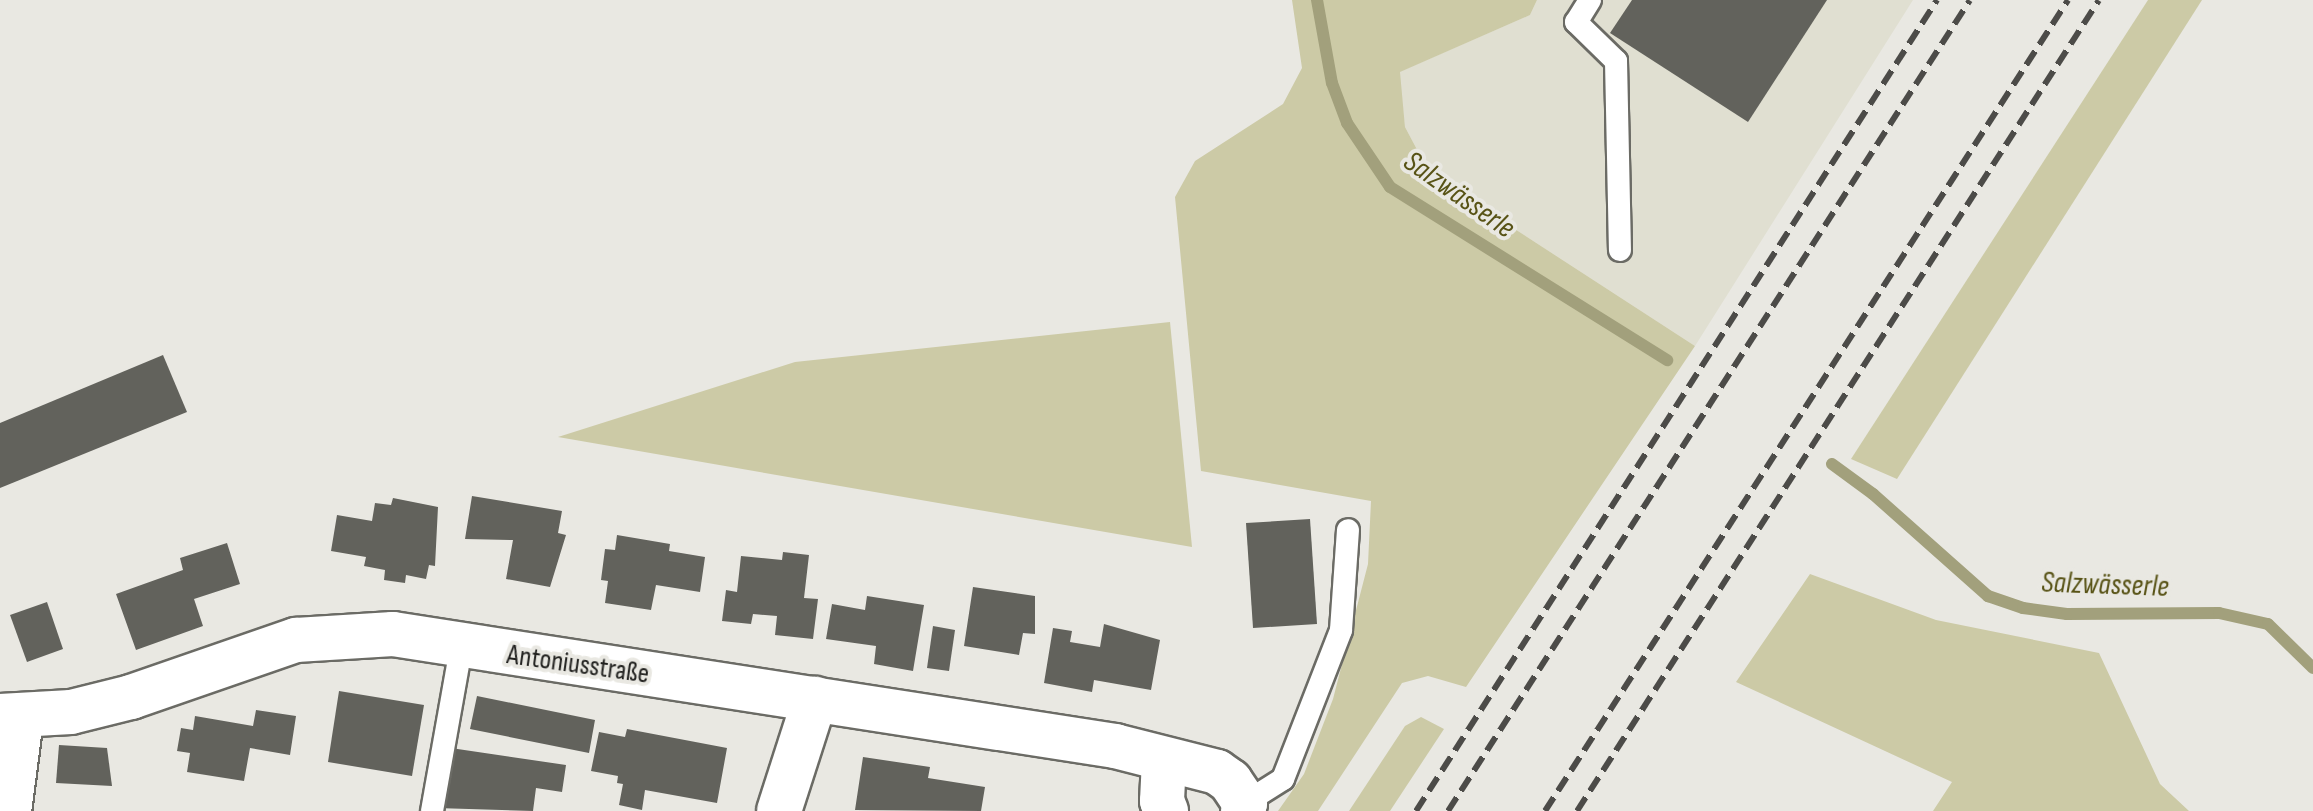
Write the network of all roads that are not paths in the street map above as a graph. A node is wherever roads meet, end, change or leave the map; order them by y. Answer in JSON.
{"nodes":[{"id":1,"x":1590,"y":0,"type":"edge"},
{"id":2,"x":1620,"y":250,"type":"dead end"},
{"id":3,"x":1348,"y":530,"type":"dead end"},
{"id":4,"x":461,"y":648,"type":"junction"},
{"id":5,"x":815,"y":699,"type":"junction"},
{"id":6,"x":10,"y":718,"type":"edge"},
{"id":7,"x":1164,"y":760,"type":"junction"},
{"id":8,"x":1244,"y":807,"type":"edge"},
{"id":9,"x":9,"y":811,"type":"edge"},
{"id":10,"x":432,"y":811,"type":"edge"},
{"id":11,"x":779,"y":811,"type":"edge"},
{"id":12,"x":1166,"y":811,"type":"edge"}],
"edges":[{"from":1,"to":2,"type":"lane"},
{"from":3,"to":8,"type":"lane"},
{"from":4,"to":5,"type":"street","name":"Antoniusstraße"},
{"from":4,"to":6,"type":"street","name":"Antoniusstraße"},
{"from":4,"to":10,"type":"lane"},
{"from":5,"to":7,"type":"street","name":"Antoniusstraße"},
{"from":5,"to":11,"type":"street"},
{"from":6,"to":9,"type":"street"},
{"from":7,"to":8,"type":"street","name":"Antoniusstraße"},
{"from":7,"to":12,"type":"street"}]}
